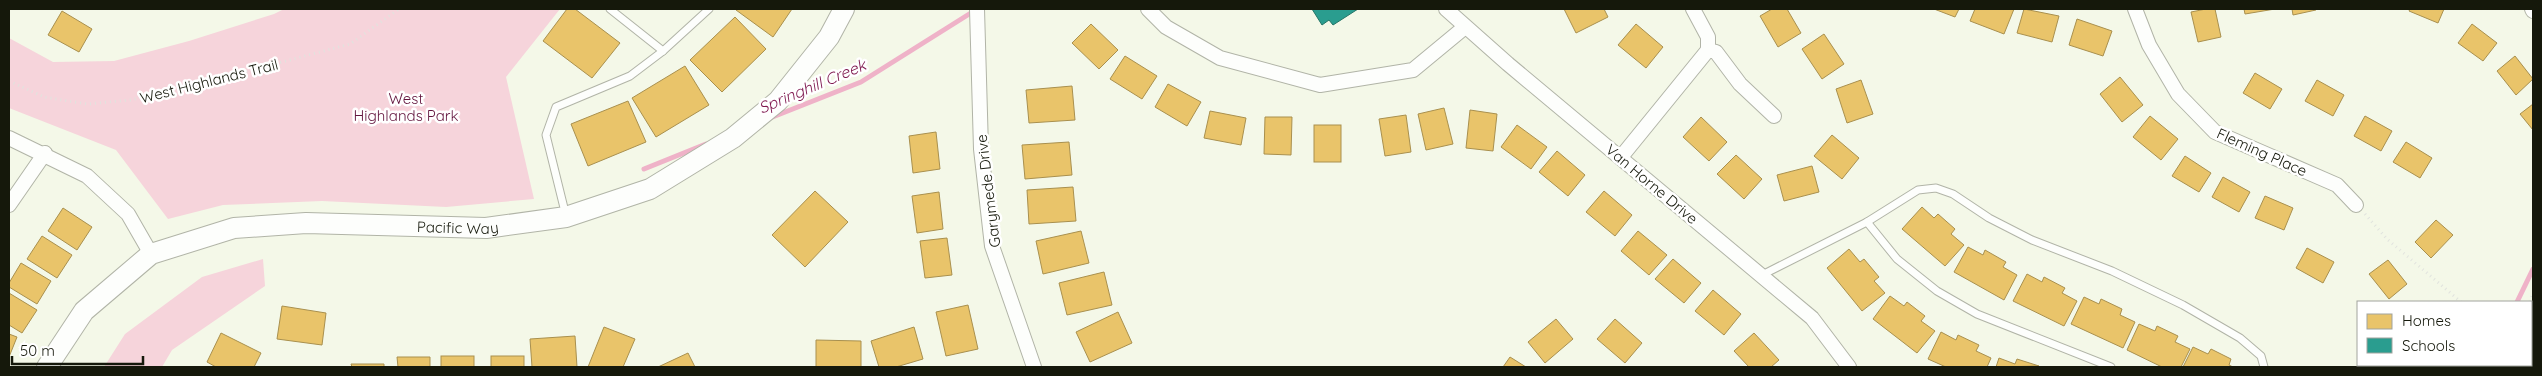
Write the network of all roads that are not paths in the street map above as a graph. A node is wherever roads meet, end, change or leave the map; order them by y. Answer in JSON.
{"nodes":[{"id":1,"x":610,"y":9,"type":"edge"},
{"id":2,"x":709,"y":9,"type":"edge"},
{"id":3,"x":844,"y":9,"type":"edge"},
{"id":4,"x":977,"y":9,"type":"edge"},
{"id":5,"x":1148,"y":9,"type":"edge"},
{"id":6,"x":1446,"y":9,"type":"edge"},
{"id":7,"x":1694,"y":9,"type":"edge"},
{"id":8,"x":2136,"y":9,"type":"edge"},
{"id":9,"x":1465,"y":27,"type":"junction"},
{"id":10,"x":1708,"y":50,"type":"junction"},
{"id":11,"x":663,"y":51,"type":"junction"},
{"id":12,"x":1774,"y":116,"type":"dead end"},
{"id":13,"x":9,"y":138,"type":"edge"},
{"id":14,"x":45,"y":154,"type":"junction"},
{"id":15,"x":1621,"y":157,"type":"junction"},
{"id":16,"x":2356,"y":204,"type":"road end"},
{"id":17,"x":9,"y":206,"type":"edge"},
{"id":18,"x":566,"y":217,"type":"junction"},
{"id":19,"x":1867,"y":222,"type":"junction"},
{"id":20,"x":152,"y":254,"type":"junction"},
{"id":21,"x":1762,"y":275,"type":"junction"},
{"id":22,"x":47,"y":367,"type":"edge"},
{"id":23,"x":1034,"y":367,"type":"edge"},
{"id":24,"x":1849,"y":367,"type":"edge"},
{"id":25,"x":2111,"y":367,"type":"edge"},
{"id":26,"x":2264,"y":367,"type":"edge"}],
"edges":[{"from":1,"to":11,"type":"lane"},
{"from":2,"to":11,"type":"lane"},
{"from":3,"to":18,"type":"main road","name":"Pacific Way"},
{"from":4,"to":23,"type":"street","name":"Garymede Drive"},
{"from":5,"to":9,"type":"street"},
{"from":6,"to":9,"type":"street","name":"Van Horne Drive"},
{"from":7,"to":10,"type":"street"},
{"from":8,"to":16,"type":"street","name":"Fleming Place"},
{"from":9,"to":15,"type":"street","name":"Van Horne Drive"},
{"from":10,"to":12,"type":"street"},
{"from":10,"to":15,"type":"street"},
{"from":11,"to":18,"type":"lane"},
{"from":13,"to":14,"type":"street"},
{"from":14,"to":17,"type":"street"},
{"from":14,"to":20,"type":"street"},
{"from":15,"to":21,"type":"street","name":"Van Horne Drive"},
{"from":18,"to":20,"type":"main road","name":"Pacific Way"},
{"from":19,"to":21,"type":"lane"},
{"from":19,"to":25,"type":"lane"},
{"from":19,"to":26,"type":"lane"},
{"from":20,"to":22,"type":"main road","name":"Pacific Way"},
{"from":21,"to":24,"type":"street","name":"Van Horne Drive"}]}
